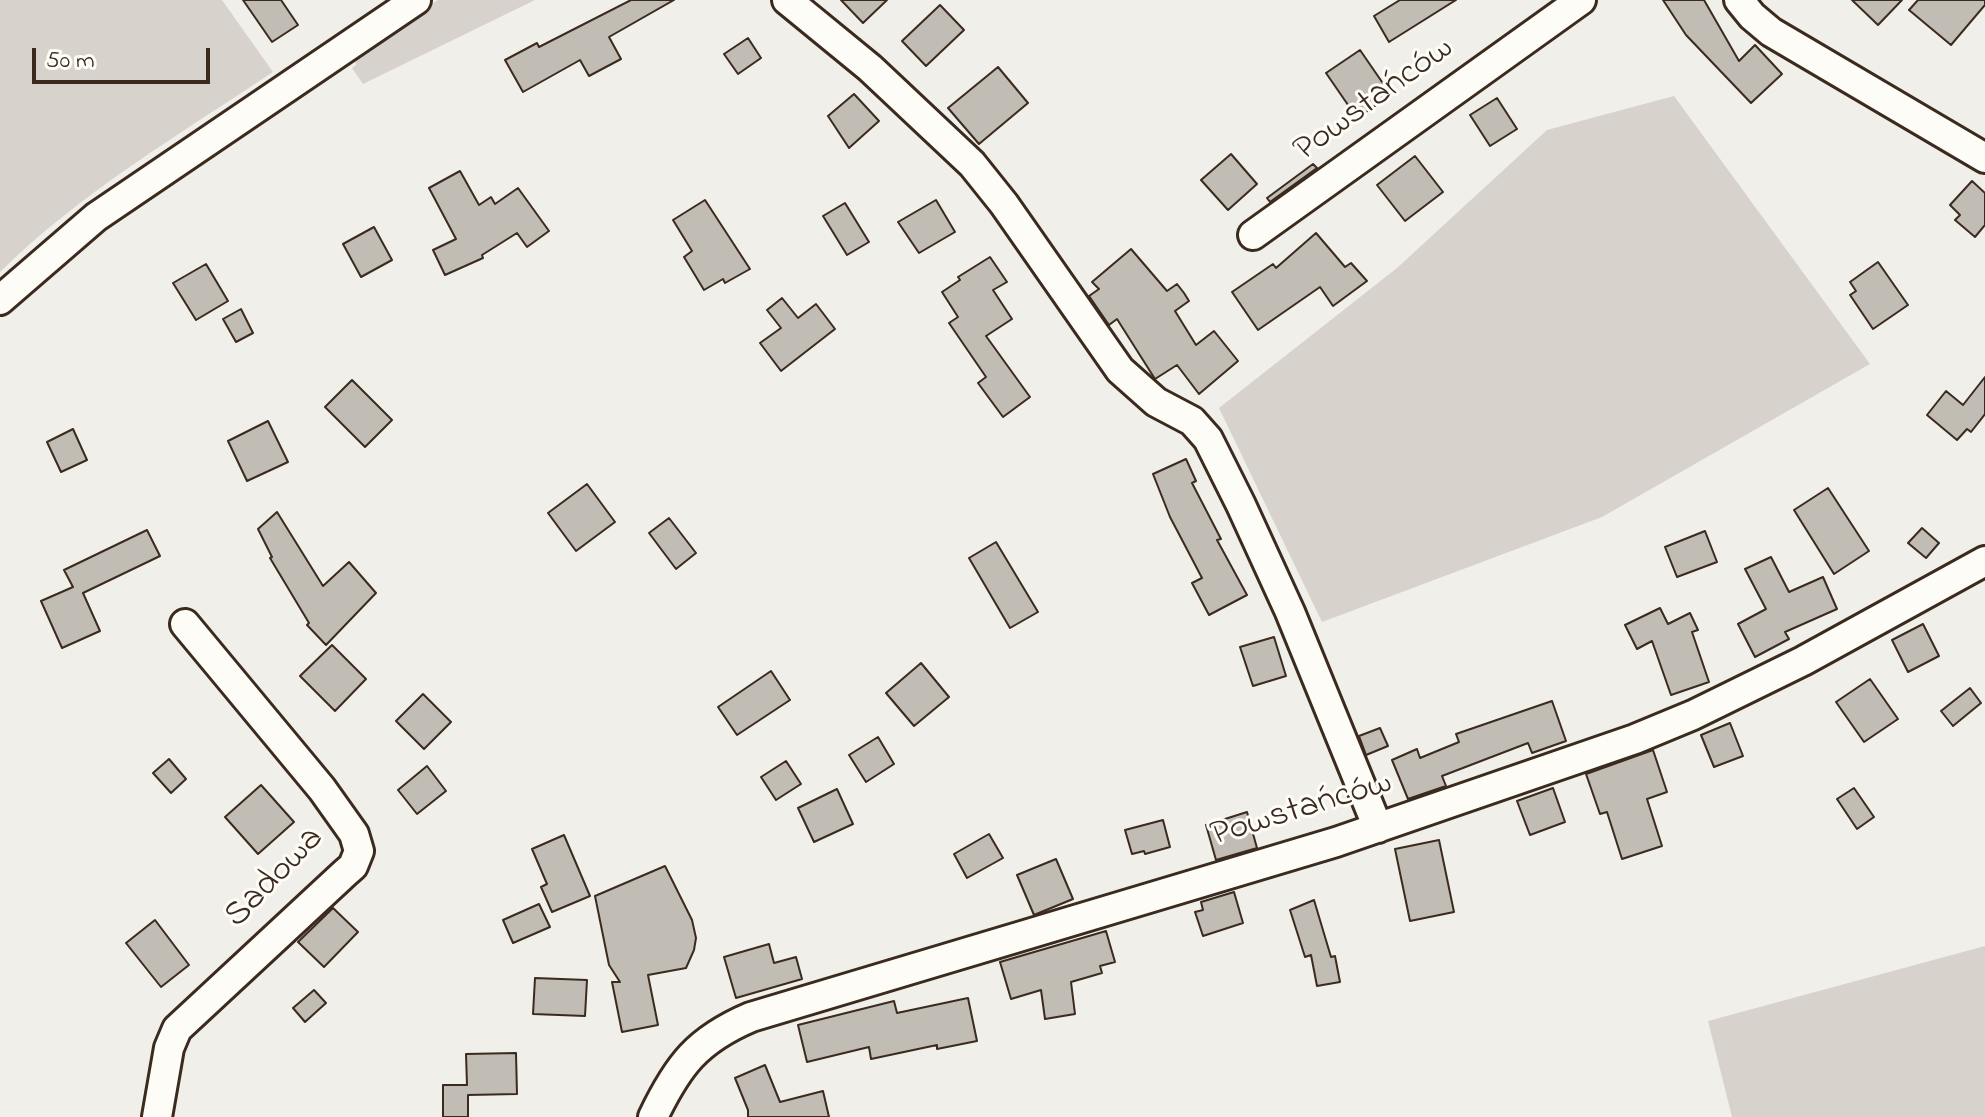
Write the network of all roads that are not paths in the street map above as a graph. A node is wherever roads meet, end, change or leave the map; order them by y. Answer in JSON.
{"nodes":[{"id":1,"x":416,"y":0,"type":"edge"},
{"id":2,"x":787,"y":0,"type":"edge"},
{"id":3,"x":1581,"y":0,"type":"edge"},
{"id":4,"x":1739,"y":0,"type":"edge"},
{"id":5,"x":1985,"y":158,"type":"edge"},
{"id":6,"x":1253,"y":235,"type":"dead end"},
{"id":7,"x":0,"y":300,"type":"edge"},
{"id":8,"x":1985,"y":561,"type":"edge"},
{"id":9,"x":185,"y":624,"type":"dead end"},
{"id":10,"x":1378,"y":828,"type":"junction"},
{"id":11,"x":157,"y":1117,"type":"edge"},
{"id":12,"x":653,"y":1117,"type":"edge"}],
"edges":[{"from":1,"to":7,"type":"street"},
{"from":2,"to":10,"type":"street"},
{"from":3,"to":6,"type":"street","name":"Powstańców"},
{"from":4,"to":5,"type":"street"},
{"from":8,"to":10,"type":"street","name":"Powstańców"},
{"from":9,"to":11,"type":"street","name":"Sadowa"},
{"from":10,"to":12,"type":"street","name":"Powstańców"}]}
